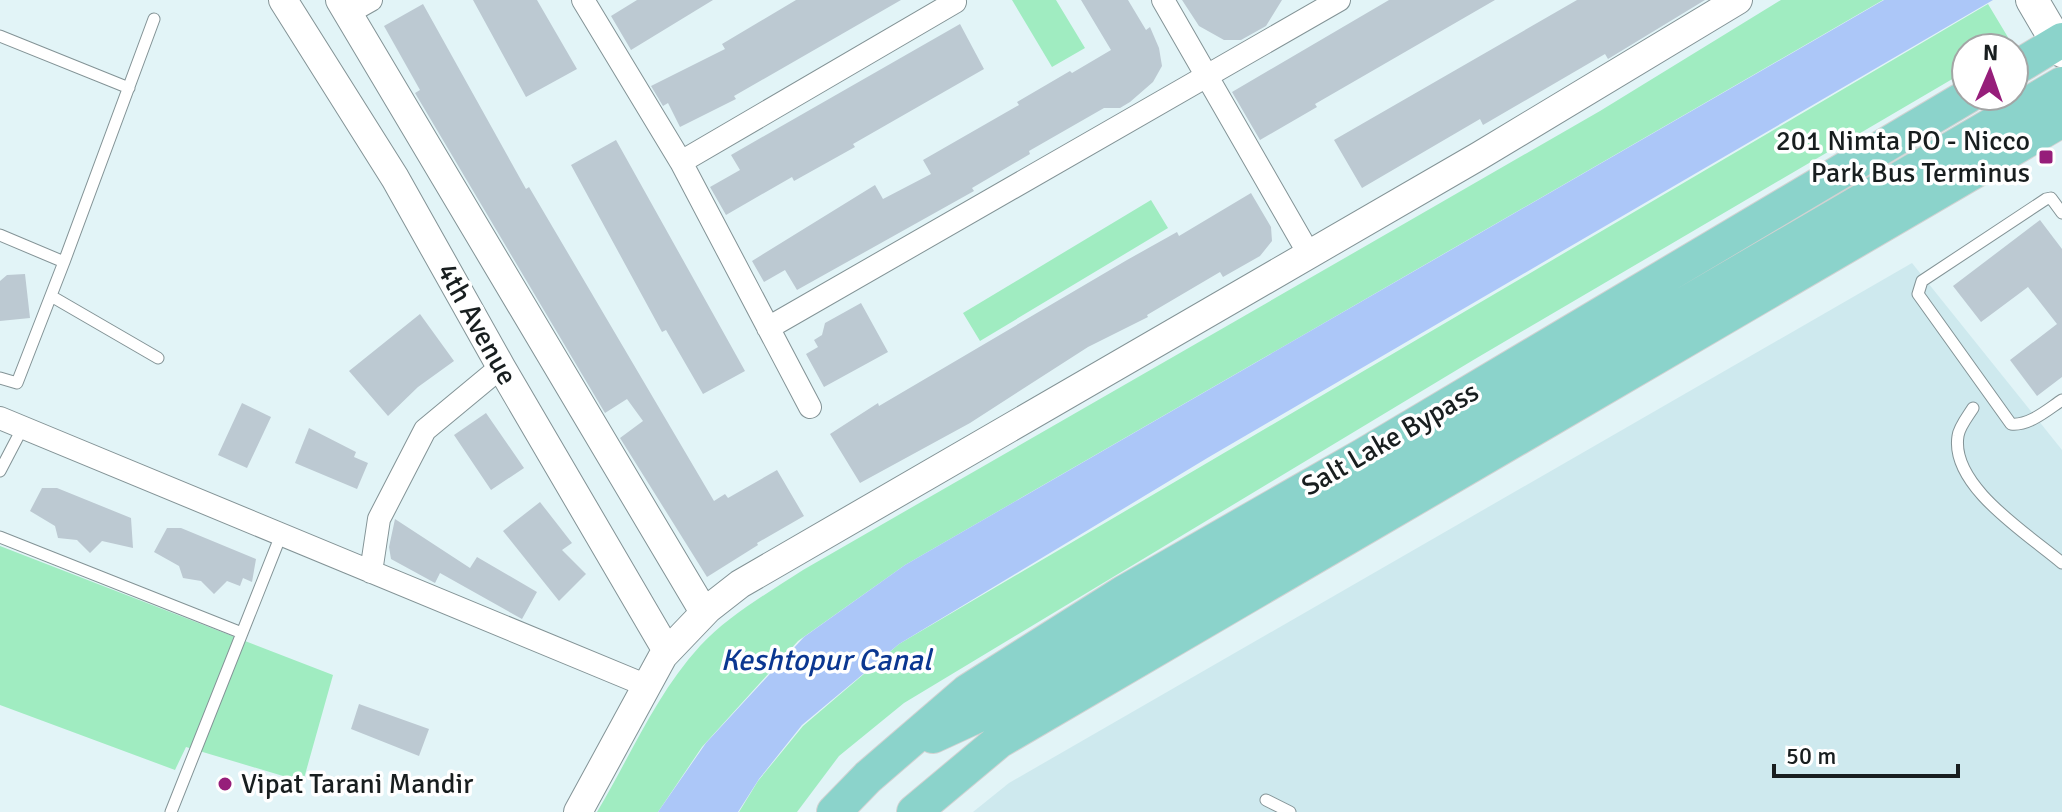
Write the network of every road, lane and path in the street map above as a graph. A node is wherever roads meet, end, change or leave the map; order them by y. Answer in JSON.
{"nodes":[{"id":1,"x":283,"y":0,"type":"edge"},
{"id":2,"x":583,"y":0,"type":"edge"},
{"id":3,"x":1163,"y":0,"type":"edge"},
{"id":4,"x":1339,"y":0,"type":"edge"},
{"id":5,"x":1738,"y":0,"type":"edge"},
{"id":6,"x":955,"y":2,"type":"dead end"},
{"id":7,"x":353,"y":4,"type":"edge"},
{"id":8,"x":2035,"y":5,"type":"edge"},
{"id":9,"x":154,"y":19,"type":"dead end"},
{"id":10,"x":0,"y":36,"type":"edge"},
{"id":11,"x":2060,"y":45,"type":"edge"},
{"id":12,"x":2030,"y":61,"type":"edge"},
{"id":13,"x":1207,"y":76,"type":"junction"},
{"id":14,"x":2062,"y":84,"type":"edge"},
{"id":15,"x":129,"y":88,"type":"junction"},
{"id":16,"x":1950,"y":107,"type":"edge"},
{"id":17,"x":2062,"y":120,"type":"edge"},
{"id":18,"x":433,"y":157,"type":"junction"},
{"id":19,"x":681,"y":162,"type":"junction"},
{"id":20,"x":395,"y":178,"type":"junction"},
{"id":21,"x":2062,"y":213,"type":"edge"},
{"id":22,"x":0,"y":235,"type":"edge"},
{"id":23,"x":1309,"y":254,"type":"junction"},
{"id":24,"x":64,"y":262,"type":"junction"},
{"id":25,"x":51,"y":296,"type":"junction"},
{"id":26,"x":768,"y":328,"type":"junction"},
{"id":27,"x":158,"y":358,"type":"dead end"},
{"id":28,"x":501,"y":367,"type":"junction"},
{"id":29,"x":0,"y":378,"type":"edge"},
{"id":30,"x":2062,"y":400,"type":"edge"},
{"id":31,"x":810,"y":407,"type":"dead end"},
{"id":32,"x":1973,"y":408,"type":"dead end"},
{"id":33,"x":0,"y":418,"type":"edge"},
{"id":34,"x":23,"y":427,"type":"junction"},
{"id":35,"x":0,"y":471,"type":"edge"},
{"id":36,"x":281,"y":535,"type":"junction"},
{"id":37,"x":0,"y":537,"type":"edge"},
{"id":38,"x":2062,"y":563,"type":"edge"},
{"id":39,"x":371,"y":572,"type":"junction"},
{"id":40,"x":704,"y":612,"type":"junction"},
{"id":41,"x":242,"y":633,"type":"junction"},
{"id":42,"x":667,"y":651,"type":"junction"},
{"id":43,"x":645,"y":685,"type":"junction"},
{"id":44,"x":991,"y":727,"type":"junction"},
{"id":45,"x":907,"y":747,"type":"junction"},
{"id":46,"x":1266,"y":800,"type":"dead end"},
{"id":47,"x":171,"y":812,"type":"edge"},
{"id":48,"x":578,"y":812,"type":"edge"},
{"id":49,"x":834,"y":812,"type":"edge"},
{"id":50,"x":914,"y":812,"type":"edge"},
{"id":51,"x":1290,"y":812,"type":"edge"}],
"edges":[{"from":1,"to":20,"type":"street","name":"4th Avenue"},
{"from":2,"to":19,"type":"street"},
{"from":3,"to":13,"type":"street"},
{"from":4,"to":13,"type":"street"},
{"from":5,"to":23,"type":"street"},
{"from":6,"to":19,"type":"street"},
{"from":7,"to":18,"type":"street","name":"4th Avenue"},
{"from":8,"to":11,"type":"main road"},
{"from":9,"to":15,"type":"lane"},
{"from":10,"to":15,"type":"lane"},
{"from":11,"to":12,"type":"main road"},
{"from":13,"to":23,"type":"street"},
{"from":13,"to":26,"type":"street"},
{"from":14,"to":44,"type":"main road"},
{"from":15,"to":24,"type":"lane"},
{"from":16,"to":45,"type":"main road","name":"Salt Lake Bypass"},
{"from":17,"to":44,"type":"main road"},
{"from":18,"to":20,"type":"street"},
{"from":18,"to":40,"type":"street","name":"4th Avenue"},
{"from":19,"to":26,"type":"street"},
{"from":20,"to":28,"type":"street","name":"4th Avenue"},
{"from":21,"to":30,"type":"lane"},
{"from":22,"to":24,"type":"lane"},
{"from":23,"to":40,"type":"street"},
{"from":24,"to":25,"type":"lane"},
{"from":25,"to":27,"type":"lane"},
{"from":25,"to":29,"type":"lane"},
{"from":26,"to":31,"type":"street"},
{"from":28,"to":39,"type":"street"},
{"from":28,"to":42,"type":"street","name":"4th Avenue"},
{"from":32,"to":38,"type":"lane"},
{"from":33,"to":34,"type":"street"},
{"from":34,"to":35,"type":"lane"},
{"from":34,"to":36,"type":"street"},
{"from":36,"to":39,"type":"street"},
{"from":36,"to":41,"type":"lane"},
{"from":37,"to":41,"type":"lane"},
{"from":39,"to":43,"type":"street"},
{"from":40,"to":42,"type":"street"},
{"from":41,"to":47,"type":"lane"},
{"from":42,"to":43,"type":"street"},
{"from":43,"to":48,"type":"street"},
{"from":44,"to":45,"type":"main road"},
{"from":44,"to":50,"type":"main road"},
{"from":45,"to":49,"type":"main road","name":"Salt Lake Bypass"},
{"from":46,"to":51,"type":"lane"}]}
